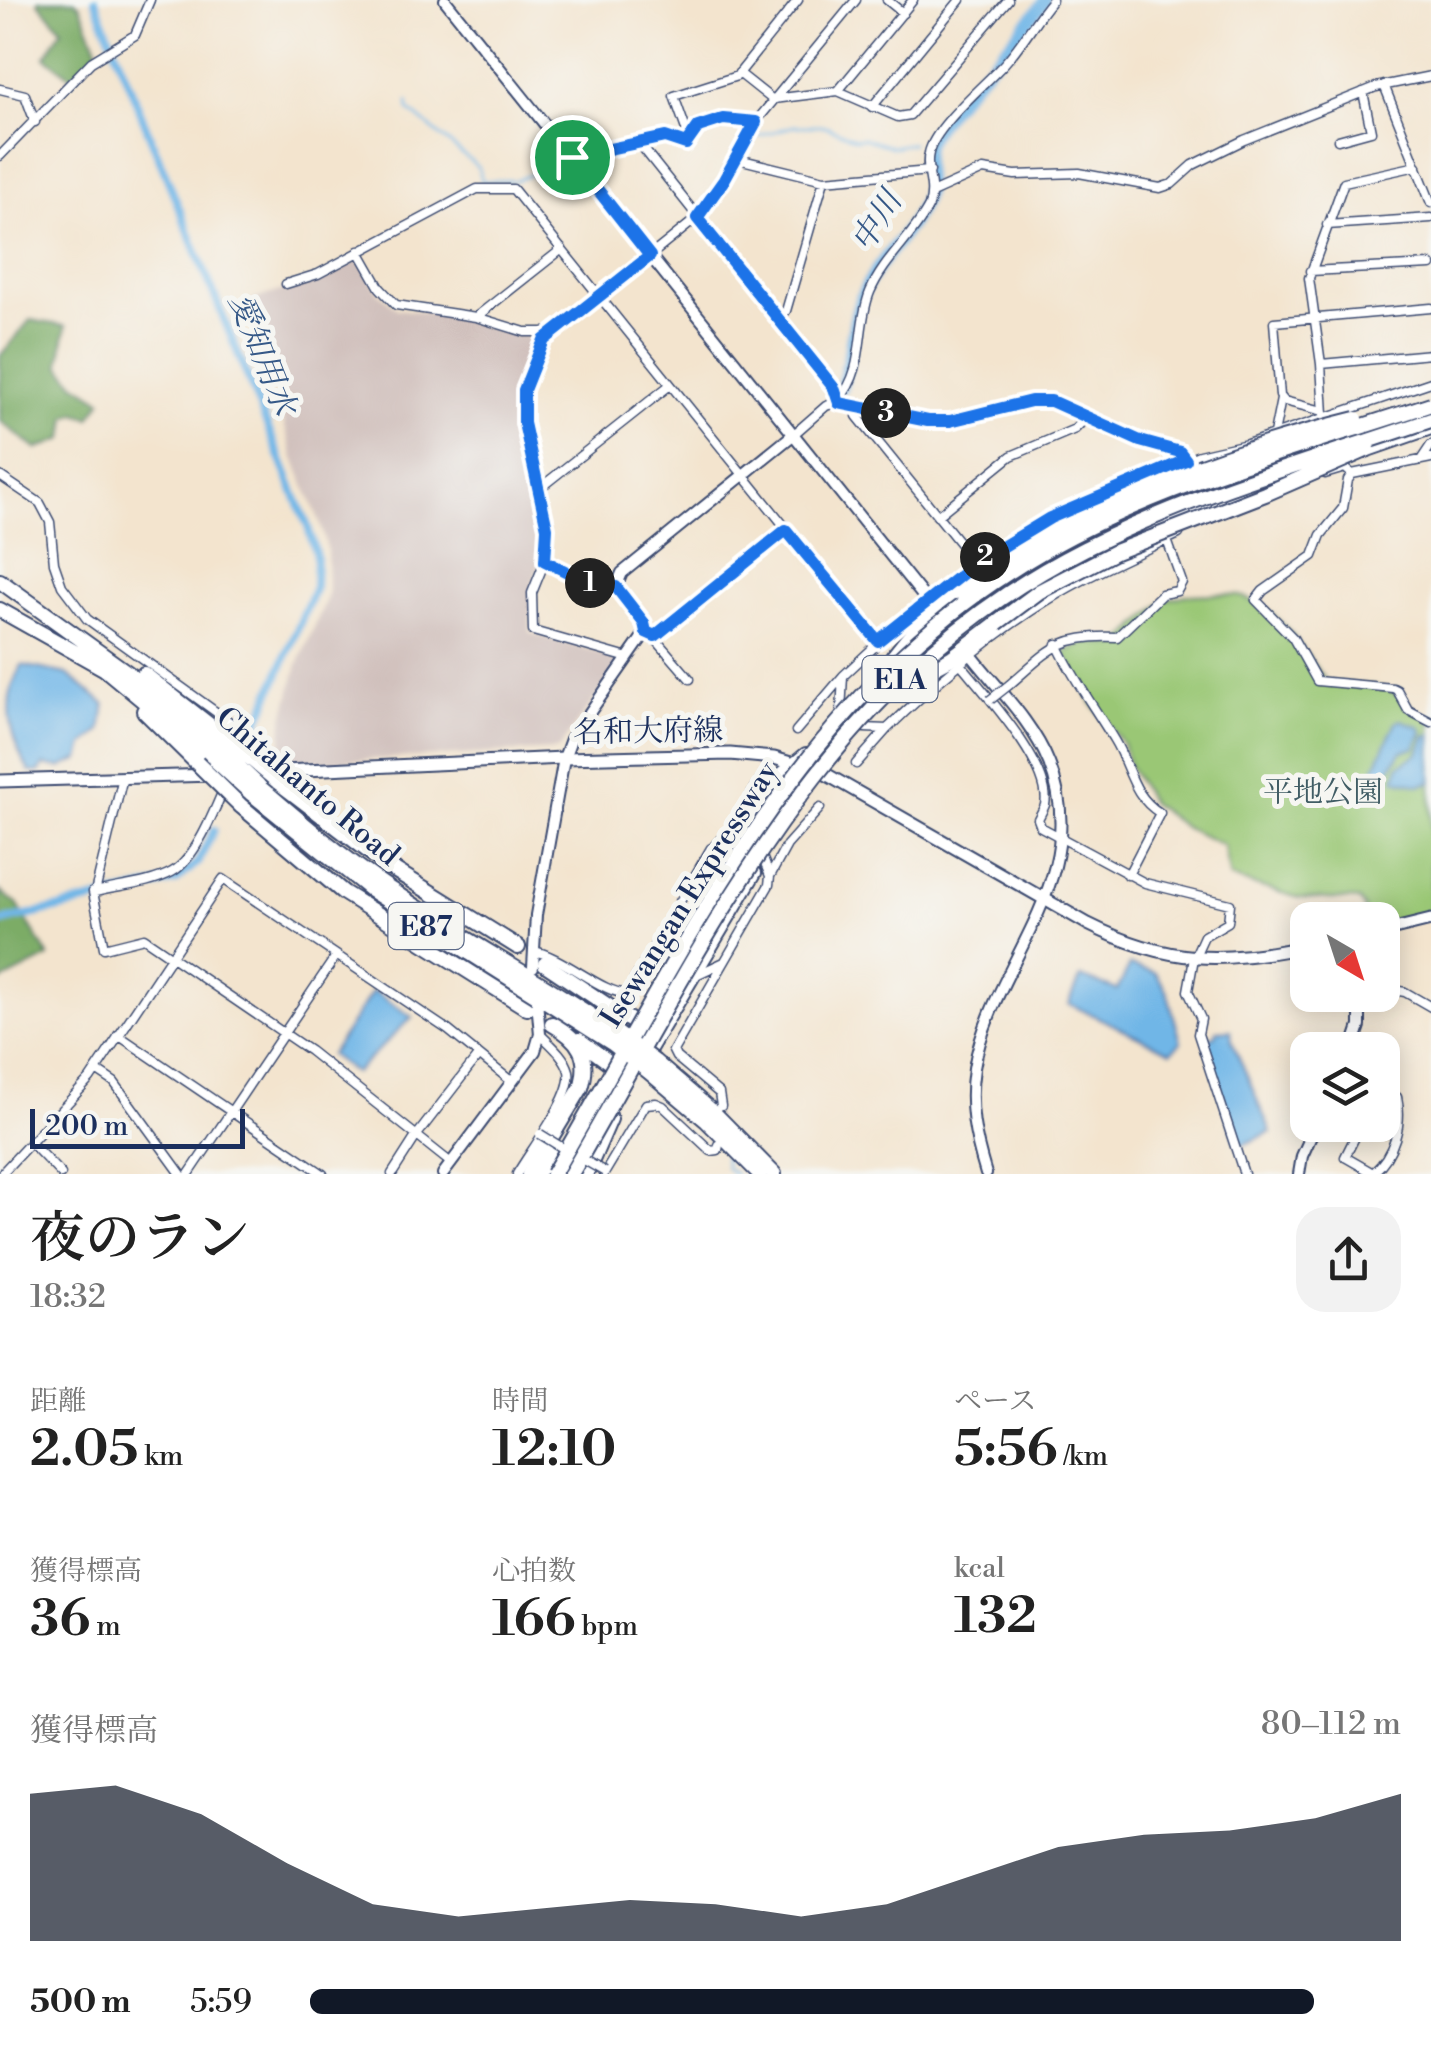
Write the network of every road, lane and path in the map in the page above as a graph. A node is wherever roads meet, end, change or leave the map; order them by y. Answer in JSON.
{"nodes":[{"id":1,"x":150,"y":0,"type":"edge"},
{"id":2,"x":445,"y":0,"type":"edge"},
{"id":3,"x":798,"y":0,"type":"edge"},
{"id":4,"x":856,"y":0,"type":"edge"},
{"id":5,"x":887,"y":0,"type":"edge"},
{"id":6,"x":913,"y":0,"type":"edge"},
{"id":7,"x":1008,"y":0,"type":"edge"},
{"id":8,"x":1052,"y":0,"type":"edge"},
{"id":9,"x":957,"y":1,"type":"edge"},
{"id":10,"x":902,"y":13,"type":"junction"},
{"id":11,"x":739,"y":72,"type":"junction"},
{"id":12,"x":1431,"y":76,"type":"edge"},
{"id":13,"x":1384,"y":84,"type":"junction"},
{"id":14,"x":0,"y":89,"type":"edge"},
{"id":15,"x":838,"y":91,"type":"junction"},
{"id":16,"x":1363,"y":92,"type":"junction"},
{"id":17,"x":774,"y":99,"type":"junction"},
{"id":18,"x":872,"y":107,"type":"junction"},
{"id":19,"x":35,"y":122,"type":"junction"},
{"id":20,"x":756,"y":122,"type":"junction"},
{"id":21,"x":690,"y":138,"type":"junction"},
{"id":22,"x":1338,"y":140,"type":"dead end"},
{"id":23,"x":639,"y":144,"type":"junction"},
{"id":24,"x":0,"y":156,"type":"edge"},
{"id":25,"x":572,"y":157,"type":"junction"},
{"id":26,"x":734,"y":158,"type":"junction"},
{"id":27,"x":1417,"y":166,"type":"junction"},
{"id":28,"x":925,"y":171,"type":"junction"},
{"id":29,"x":824,"y":180,"type":"junction"},
{"id":30,"x":934,"y":192,"type":"junction"},
{"id":31,"x":1431,"y":203,"type":"edge"},
{"id":32,"x":697,"y":218,"type":"junction"},
{"id":33,"x":1431,"y":218,"type":"edge"},
{"id":34,"x":1327,"y":225,"type":"junction"},
{"id":35,"x":562,"y":249,"type":"junction"},
{"id":36,"x":359,"y":251,"type":"junction"},
{"id":37,"x":650,"y":256,"type":"junction"},
{"id":38,"x":1431,"y":265,"type":"edge"},
{"id":39,"x":1310,"y":270,"type":"junction"},
{"id":40,"x":286,"y":284,"type":"dead end"},
{"id":41,"x":600,"y":296,"type":"junction"},
{"id":42,"x":1431,"y":308,"type":"edge"},
{"id":43,"x":476,"y":317,"type":"junction"},
{"id":44,"x":778,"y":318,"type":"junction"},
{"id":45,"x":1316,"y":318,"type":"junction"},
{"id":46,"x":550,"y":336,"type":"junction"},
{"id":47,"x":1431,"y":354,"type":"edge"},
{"id":48,"x":1321,"y":364,"type":"junction"},
{"id":49,"x":1431,"y":382,"type":"edge"},
{"id":50,"x":670,"y":385,"type":"junction"},
{"id":51,"x":1282,"y":399,"type":"junction"},
{"id":52,"x":839,"y":401,"type":"junction"},
{"id":53,"x":1431,"y":402,"type":"edge"},
{"id":54,"x":857,"y":407,"type":"junction"},
{"id":55,"x":1082,"y":414,"type":"junction"},
{"id":56,"x":1324,"y":414,"type":"junction"},
{"id":57,"x":1382,"y":420,"type":"junction"},
{"id":58,"x":1428,"y":424,"type":"edge"},
{"id":59,"x":794,"y":434,"type":"junction"},
{"id":60,"x":1274,"y":434,"type":"junction"},
{"id":61,"x":1431,"y":444,"type":"edge"},
{"id":62,"x":1426,"y":459,"type":"edge"},
{"id":63,"x":1186,"y":460,"type":"junction"},
{"id":64,"x":742,"y":474,"type":"junction"},
{"id":65,"x":1352,"y":474,"type":"junction"},
{"id":66,"x":0,"y":476,"type":"edge"},
{"id":67,"x":536,"y":487,"type":"junction"},
{"id":68,"x":937,"y":516,"type":"junction"},
{"id":69,"x":786,"y":530,"type":"junction"},
{"id":70,"x":1167,"y":540,"type":"junction"},
{"id":71,"x":545,"y":561,"type":"junction"},
{"id":72,"x":976,"y":563,"type":"junction"},
{"id":73,"x":0,"y":581,"type":"edge"},
{"id":74,"x":616,"y":587,"type":"junction"},
{"id":75,"x":923,"y":596,"type":"tunnel mouth"},
{"id":76,"x":0,"y":610,"type":"edge"},
{"id":77,"x":651,"y":634,"type":"junction"},
{"id":78,"x":878,"y":641,"type":"junction"},
{"id":79,"x":66,"y":644,"type":"junction"},
{"id":80,"x":1057,"y":644,"type":"junction"},
{"id":81,"x":893,"y":657,"type":"junction"},
{"id":82,"x":973,"y":658,"type":"tunnel mouth"},
{"id":83,"x":630,"y":659,"type":"junction"},
{"id":84,"x":960,"y":663,"type":"junction"},
{"id":85,"x":843,"y":676,"type":"junction"},
{"id":86,"x":912,"y":678,"type":"junction"},
{"id":87,"x":690,"y":679,"type":"dead end"},
{"id":88,"x":990,"y":700,"type":"junction"},
{"id":89,"x":841,"y":712,"type":"junction"},
{"id":90,"x":1431,"y":722,"type":"edge"},
{"id":91,"x":864,"y":728,"type":"junction"},
{"id":92,"x":887,"y":729,"type":"junction"},
{"id":93,"x":796,"y":731,"type":"dead end"},
{"id":94,"x":223,"y":752,"type":"junction"},
{"id":95,"x":564,"y":758,"type":"junction"},
{"id":96,"x":856,"y":764,"type":"dead end"},
{"id":97,"x":796,"y":765,"type":"junction"},
{"id":98,"x":824,"y":773,"type":"junction"},
{"id":99,"x":230,"y":774,"type":"junction"},
{"id":100,"x":123,"y":776,"type":"junction"},
{"id":101,"x":762,"y":778,"type":"dead end"},
{"id":102,"x":0,"y":781,"type":"edge"},
{"id":103,"x":820,"y":808,"type":"dead end"},
{"id":104,"x":1059,"y":837,"type":"junction"},
{"id":105,"x":737,"y":842,"type":"junction"},
{"id":106,"x":715,"y":845,"type":"junction"},
{"id":107,"x":763,"y":859,"type":"junction"},
{"id":108,"x":1128,"y":875,"type":"junction"},
{"id":109,"x":770,"y":876,"type":"junction"},
{"id":110,"x":93,"y":893,"type":"dead end"},
{"id":111,"x":1045,"y":899,"type":"junction"},
{"id":112,"x":1431,"y":920,"type":"edge"},
{"id":113,"x":1400,"y":928,"type":"edge"},
{"id":114,"x":657,"y":942,"type":"junction"},
{"id":115,"x":526,"y":949,"type":"junction"},
{"id":116,"x":1290,"y":949,"type":"edge"},
{"id":117,"x":336,"y":956,"type":"junction"},
{"id":118,"x":171,"y":957,"type":"junction"},
{"id":119,"x":1194,"y":958,"type":"junction"},
{"id":120,"x":724,"y":962,"type":"junction"},
{"id":121,"x":539,"y":966,"type":"joint"},
{"id":122,"x":666,"y":968,"type":"junction"},
{"id":123,"x":694,"y":976,"type":"junction"},
{"id":124,"x":1400,"y":991,"type":"edge"},
{"id":125,"x":532,"y":1005,"type":"joint"},
{"id":126,"x":1431,"y":1007,"type":"edge"},
{"id":127,"x":634,"y":1024,"type":"junction"},
{"id":128,"x":546,"y":1029,"type":"junction"},
{"id":129,"x":283,"y":1034,"type":"junction"},
{"id":130,"x":571,"y":1034,"type":"junction"},
{"id":131,"x":118,"y":1036,"type":"junction"},
{"id":132,"x":655,"y":1040,"type":"junction"},
{"id":133,"x":478,"y":1056,"type":"junction"},
{"id":134,"x":610,"y":1064,"type":"junction"},
{"id":135,"x":651,"y":1066,"type":"junction"},
{"id":136,"x":96,"y":1070,"type":"junction"},
{"id":137,"x":632,"y":1079,"type":"junction"},
{"id":138,"x":512,"y":1081,"type":"junction"},
{"id":139,"x":721,"y":1106,"type":"dead end"},
{"id":140,"x":232,"y":1112,"type":"junction"},
{"id":141,"x":610,"y":1119,"type":"joint"},
{"id":142,"x":540,"y":1134,"type":"junction"},
{"id":143,"x":417,"y":1135,"type":"junction"},
{"id":144,"x":30,"y":1142,"type":"junction"},
{"id":145,"x":1308,"y":1142,"type":"edge"},
{"id":146,"x":1352,"y":1142,"type":"edge"},
{"id":147,"x":1394,"y":1142,"type":"edge"},
{"id":148,"x":719,"y":1145,"type":"dead end"},
{"id":149,"x":554,"y":1156,"type":"junction"},
{"id":150,"x":451,"y":1162,"type":"junction"},
{"id":151,"x":604,"y":1173,"type":"edge"},
{"id":152,"x":1,"y":1174,"type":"edge"},
{"id":153,"x":61,"y":1174,"type":"edge"},
{"id":154,"x":181,"y":1174,"type":"edge"},
{"id":155,"x":189,"y":1174,"type":"edge"},
{"id":156,"x":323,"y":1174,"type":"edge"},
{"id":157,"x":392,"y":1174,"type":"edge"},
{"id":158,"x":443,"y":1174,"type":"edge"},
{"id":159,"x":517,"y":1174,"type":"edge"},
{"id":160,"x":532,"y":1174,"type":"edge"},
{"id":161,"x":543,"y":1174,"type":"edge"},
{"id":162,"x":553,"y":1174,"type":"edge"},
{"id":163,"x":577,"y":1174,"type":"edge"},
{"id":164,"x":760,"y":1174,"type":"edge"},
{"id":165,"x":774,"y":1174,"type":"edge"},
{"id":166,"x":986,"y":1174,"type":"edge"},
{"id":167,"x":1244,"y":1174,"type":"edge"},
{"id":168,"x":1299,"y":1174,"type":"edge"}],
"edges":[{"from":1,"to":19,"type":"street"},
{"from":2,"to":25,"type":"street"},
{"from":3,"to":11,"type":"street"},
{"from":4,"to":17,"type":"street"},
{"from":5,"to":10,"type":"street"},
{"from":6,"to":10,"type":"street"},
{"from":7,"to":18,"type":"street"},
{"from":8,"to":28,"type":"street"},
{"from":9,"to":18,"type":"street"},
{"from":10,"to":15,"type":"street"},
{"from":11,"to":17,"type":"street"},
{"from":11,"to":21,"type":"street"},
{"from":12,"to":13,"type":"street"},
{"from":13,"to":16,"type":"street"},
{"from":13,"to":27,"type":"street"},
{"from":14,"to":19,"type":"street"},
{"from":15,"to":17,"type":"street"},
{"from":15,"to":18,"type":"street"},
{"from":16,"to":22,"type":"street"},
{"from":16,"to":30,"type":"street"},
{"from":17,"to":20,"type":"street"},
{"from":19,"to":24,"type":"street"},
{"from":20,"to":21,"type":"street"},
{"from":20,"to":26,"type":"street"},
{"from":21,"to":23,"type":"street"},
{"from":23,"to":25,"type":"street"},
{"from":23,"to":32,"type":"street"},
{"from":25,"to":37,"type":"street"},
{"from":26,"to":29,"type":"street"},
{"from":26,"to":32,"type":"street"},
{"from":27,"to":31,"type":"street"},
{"from":27,"to":34,"type":"street"},
{"from":28,"to":29,"type":"street"},
{"from":28,"to":30,"type":"street"},
{"from":29,"to":44,"type":"street"},
{"from":30,"to":52,"type":"street"},
{"from":32,"to":37,"type":"street"},
{"from":32,"to":44,"type":"street"},
{"from":33,"to":34,"type":"street"},
{"from":34,"to":39,"type":"street"},
{"from":35,"to":36,"type":"street"},
{"from":35,"to":41,"type":"street"},
{"from":35,"to":43,"type":"street"},
{"from":36,"to":40,"type":"street"},
{"from":36,"to":43,"type":"street"},
{"from":37,"to":41,"type":"street"},
{"from":37,"to":59,"type":"street"},
{"from":38,"to":39,"type":"street"},
{"from":39,"to":45,"type":"street"},
{"from":41,"to":46,"type":"street"},
{"from":41,"to":50,"type":"street"},
{"from":42,"to":45,"type":"street"},
{"from":43,"to":46,"type":"street"},
{"from":44,"to":52,"type":"street"},
{"from":45,"to":48,"type":"street"},
{"from":45,"to":51,"type":"street"},
{"from":46,"to":67,"type":"street"},
{"from":47,"to":48,"type":"street"},
{"from":48,"to":56,"type":"street"},
{"from":49,"to":56,"type":"street"},
{"from":50,"to":64,"type":"street"},
{"from":50,"to":67,"type":"street"},
{"from":51,"to":56,"type":"street"},
{"from":51,"to":60,"type":"street"},
{"from":52,"to":54,"type":"street"},
{"from":52,"to":59,"type":"street"},
{"from":53,"to":57,"type":"highway","name":"Isewangan Expressway","number":"E1A","bridge":true},
{"from":53,"to":81,"type":"highway"},
{"from":54,"to":55,"type":"street"},
{"from":54,"to":68,"type":"street"},
{"from":55,"to":63,"type":"street"},
{"from":55,"to":68,"type":"street"},
{"from":56,"to":60,"type":"street"},
{"from":57,"to":81,"type":"highway","bridge":true},
{"from":57,"to":162,"type":"highway","name":"Isewangan Expressway","number":"E1A","bridge":true},
{"from":58,"to":86,"type":"highway","bridge":true},
{"from":58,"to":86,"type":"highway"},
{"from":58,"to":163,"type":"highway","name":"Isewangan Expressway","number":"E1A","bridge":true},
{"from":59,"to":64,"type":"street"},
{"from":59,"to":75,"type":"street"},
{"from":60,"to":63,"type":"street"},
{"from":61,"to":62,"type":"street"},
{"from":62,"to":65,"type":"street"},
{"from":63,"to":72,"type":"street"},
{"from":64,"to":69,"type":"street"},
{"from":64,"to":74,"type":"street"},
{"from":65,"to":70,"type":"street"},
{"from":65,"to":90,"type":"street"},
{"from":66,"to":99,"type":"street"},
{"from":67,"to":71,"type":"street"},
{"from":68,"to":72,"type":"street"},
{"from":69,"to":77,"type":"street"},
{"from":69,"to":78,"type":"street"},
{"from":70,"to":80,"type":"street"},
{"from":70,"to":84,"type":"street"},
{"from":71,"to":74,"type":"street"},
{"from":71,"to":83,"type":"street"},
{"from":72,"to":78,"type":"street"},
{"from":73,"to":94,"type":"highway"},
{"from":74,"to":77,"type":"street"},
{"from":76,"to":79,"type":"highway","name":"Chitahanto Road","number":"E87"},
{"from":77,"to":83,"type":"street"},
{"from":77,"to":87,"type":"street"},
{"from":78,"to":85,"type":"street"},
{"from":79,"to":94,"type":"highway","name":"Chitahanto Road","number":"E87"},
{"from":79,"to":125,"type":"highway","bridge":true},
{"from":80,"to":88,"type":"street","bridge":true},
{"from":80,"to":108,"type":"street"},
{"from":81,"to":89,"type":"highway"},
{"from":82,"to":104,"type":"street"},
{"from":83,"to":95,"type":"street"},
{"from":84,"to":88,"type":"street"},
{"from":84,"to":92,"type":"street"},
{"from":85,"to":89,"type":"street"},
{"from":85,"to":93,"type":"street"},
{"from":86,"to":91,"type":"highway"},
{"from":88,"to":104,"type":"street"},
{"from":89,"to":97,"type":"highway"},
{"from":91,"to":92,"type":"street"},
{"from":91,"to":98,"type":"highway"},
{"from":92,"to":96,"type":"street"},
{"from":94,"to":115,"type":"highway","bridge":true},
{"from":94,"to":135,"type":"highway","name":"Chitahanto Road","number":"E87","bridge":true},
{"from":95,"to":97,"type":"main road","name":"名和大府線"},
{"from":95,"to":99,"type":"main road","name":"名和大府線"},
{"from":95,"to":115,"type":"street"},
{"from":97,"to":98,"type":"main road","name":"名和大府線"},
{"from":97,"to":105,"type":"highway"},
{"from":98,"to":107,"type":"highway"},
{"from":98,"to":111,"type":"main road","name":"名和大府線"},
{"from":99,"to":100,"type":"main road","name":"名和大府線"},
{"from":99,"to":100,"type":"street"},
{"from":100,"to":102,"type":"main road","name":"名和大府線"},
{"from":101,"to":106,"type":"street"},
{"from":103,"to":109,"type":"street"},
{"from":104,"to":108,"type":"street"},
{"from":104,"to":111,"type":"street"},
{"from":105,"to":106,"type":"street"},
{"from":105,"to":122,"type":"highway"},
{"from":106,"to":114,"type":"street"},
{"from":107,"to":109,"type":"street"},
{"from":107,"to":123,"type":"highway"},
{"from":108,"to":119,"type":"street"},
{"from":109,"to":120,"type":"street"},
{"from":110,"to":118,"type":"street"},
{"from":111,"to":119,"type":"main road","name":"名和大府線"},
{"from":111,"to":166,"type":"street"},
{"from":112,"to":113,"type":"main road"},
{"from":114,"to":115,"type":"street"},
{"from":114,"to":122,"type":"street"},
{"from":115,"to":121,"type":"street"},
{"from":116,"to":119,"type":"main road","name":"名和大府線"},
{"from":117,"to":118,"type":"street"},
{"from":117,"to":129,"type":"street"},
{"from":117,"to":133,"type":"street"},
{"from":118,"to":129,"type":"street"},
{"from":118,"to":131,"type":"street"},
{"from":119,"to":167,"type":"street"},
{"from":120,"to":123,"type":"street"},
{"from":120,"to":139,"type":"street"},
{"from":121,"to":127,"type":"highway"},
{"from":122,"to":127,"type":"highway"},
{"from":123,"to":132,"type":"highway"},
{"from":124,"to":126,"type":"street"},
{"from":125,"to":128,"type":"street"},
{"from":127,"to":132,"type":"highway"},
{"from":127,"to":134,"type":"highway"},
{"from":128,"to":130,"type":"highway"},
{"from":128,"to":138,"type":"street"},
{"from":128,"to":142,"type":"street"},
{"from":129,"to":140,"type":"street"},
{"from":129,"to":143,"type":"street"},
{"from":130,"to":134,"type":"highway"},
{"from":130,"to":160,"type":"highway"},
{"from":131,"to":136,"type":"street"},
{"from":131,"to":140,"type":"street"},
{"from":132,"to":137,"type":"highway"},
{"from":133,"to":138,"type":"street"},
{"from":133,"to":143,"type":"street"},
{"from":134,"to":137,"type":"highway"},
{"from":134,"to":149,"type":"highway"},
{"from":135,"to":164,"type":"highway","name":"Chitahanto Road","number":"E87"},
{"from":135,"to":165,"type":"highway","name":"Chitahanto Road","number":"E87"},
{"from":136,"to":144,"type":"street"},
{"from":136,"to":154,"type":"street"},
{"from":137,"to":141,"type":"highway"},
{"from":138,"to":150,"type":"street"},
{"from":140,"to":155,"type":"street"},
{"from":140,"to":156,"type":"street"},
{"from":141,"to":163,"type":"highway"},
{"from":142,"to":151,"type":"street","bridge":true},
{"from":142,"to":159,"type":"street"},
{"from":143,"to":150,"type":"street"},
{"from":143,"to":157,"type":"street"},
{"from":144,"to":152,"type":"street"},
{"from":144,"to":153,"type":"street"},
{"from":145,"to":168,"type":"street"},
{"from":146,"to":147,"type":"street"},
{"from":148,"to":151,"type":"street"},
{"from":149,"to":160,"type":"highway"},
{"from":149,"to":161,"type":"highway"},
{"from":150,"to":158,"type":"street"}]}
